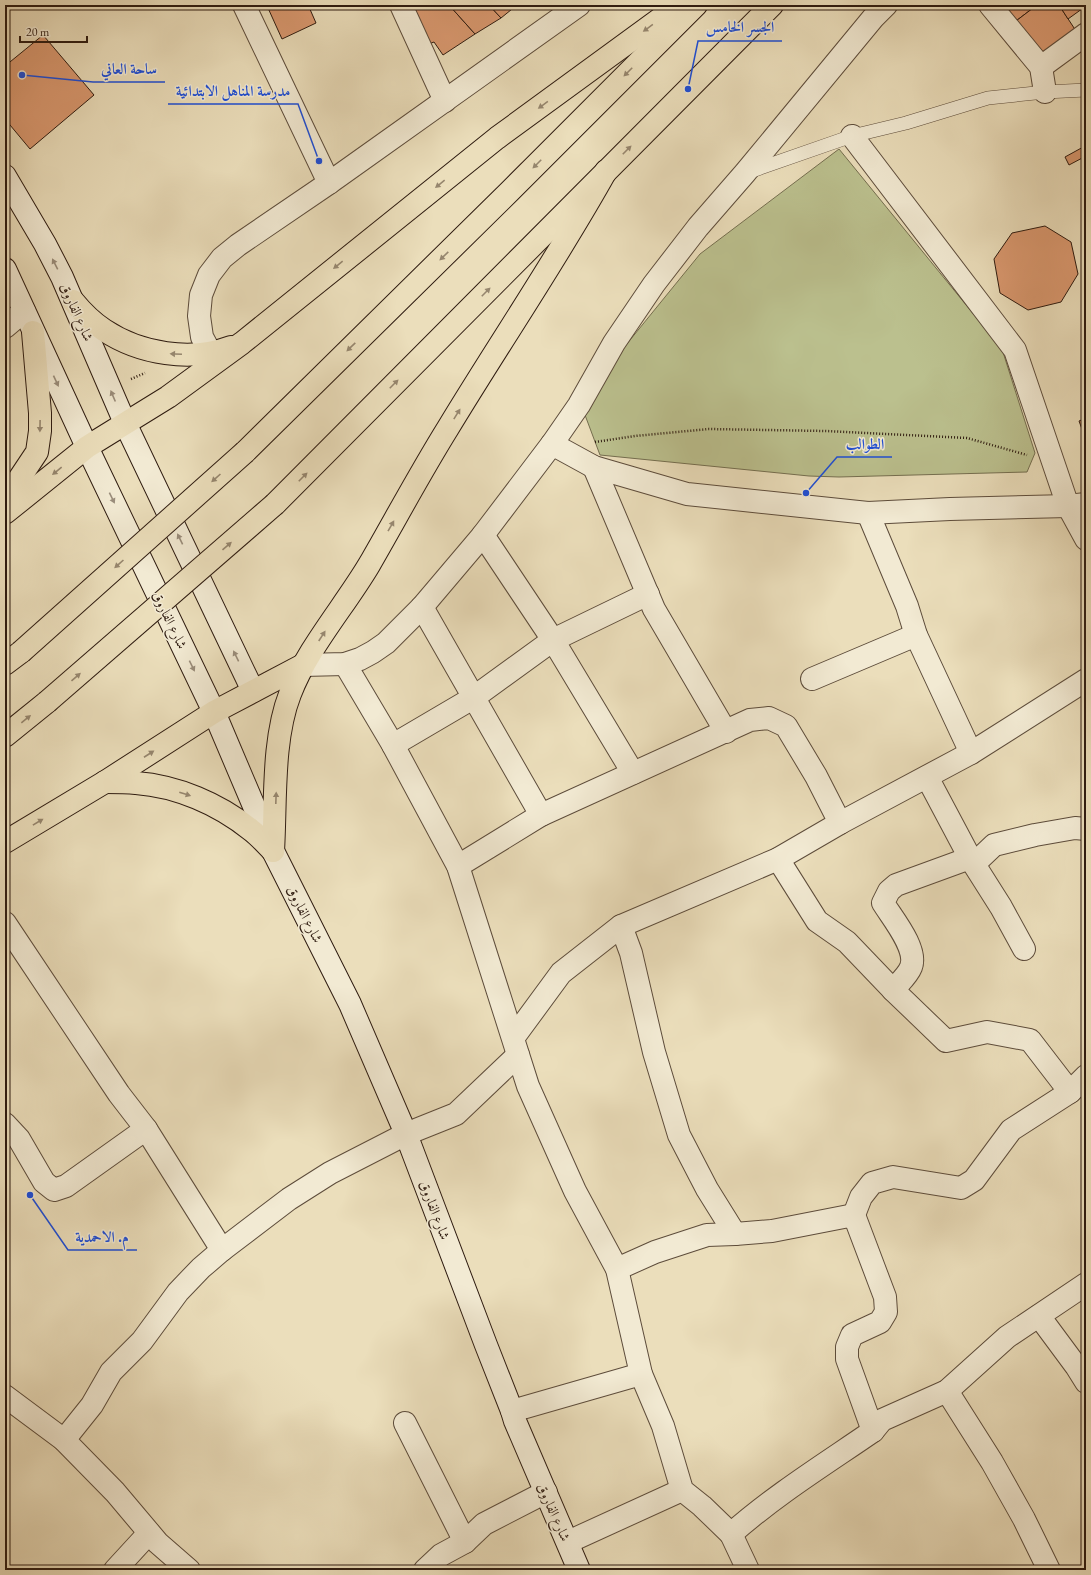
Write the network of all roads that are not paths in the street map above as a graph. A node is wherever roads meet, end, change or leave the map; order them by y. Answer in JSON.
{"nodes":[{"id":1,"x":244,"y":5,"type":"edge"},
{"id":2,"x":401,"y":5,"type":"edge"},
{"id":3,"x":679,"y":5,"type":"edge"},
{"id":4,"x":696,"y":5,"type":"edge"},
{"id":5,"x":772,"y":5,"type":"edge"},
{"id":6,"x":886,"y":5,"type":"edge"},
{"id":7,"x":990,"y":5,"type":"edge"},
{"id":8,"x":570,"y":8,"type":"edge"},
{"id":9,"x":1086,"y":34,"type":"edge"},
{"id":10,"x":1042,"y":67,"type":"junction"},
{"id":11,"x":1086,"y":90,"type":"edge"},
{"id":12,"x":1045,"y":92,"type":"junction"},
{"id":13,"x":445,"y":101,"type":"junction"},
{"id":14,"x":852,"y":136,"type":"junction"},
{"id":15,"x":606,"y":171,"type":"junction"},
{"id":16,"x":745,"y":173,"type":"junction"},
{"id":17,"x":5,"y":176,"type":"edge"},
{"id":18,"x":329,"y":184,"type":"junction"},
{"id":19,"x":5,"y":269,"type":"edge"},
{"id":20,"x":73,"y":301,"type":"junction"},
{"id":21,"x":24,"y":311,"type":"junction"},
{"id":22,"x":5,"y":327,"type":"edge"},
{"id":23,"x":33,"y":332,"type":"junction"},
{"id":24,"x":242,"y":343,"type":"junction"},
{"id":25,"x":210,"y":352,"type":"junction"},
{"id":26,"x":125,"y":423,"type":"junction"},
{"id":27,"x":552,"y":444,"type":"junction"},
{"id":28,"x":87,"y":446,"type":"junction"},
{"id":29,"x":594,"y":467,"type":"junction"},
{"id":30,"x":5,"y":500,"type":"edge"},
{"id":31,"x":1077,"y":505,"type":"edge"},
{"id":32,"x":5,"y":513,"type":"edge"},
{"id":33,"x":868,"y":514,"type":"junction"},
{"id":34,"x":483,"y":535,"type":"junction"},
{"id":35,"x":1086,"y":539,"type":"edge"},
{"id":36,"x":648,"y":594,"type":"junction"},
{"id":37,"x":422,"y":608,"type":"junction"},
{"id":38,"x":916,"y":635,"type":"junction"},
{"id":39,"x":553,"y":640,"type":"junction"},
{"id":40,"x":13,"y":658,"type":"edge"},
{"id":41,"x":345,"y":664,"type":"junction"},
{"id":42,"x":303,"y":665,"type":"junction"},
{"id":43,"x":812,"y":679,"type":"dead end"},
{"id":44,"x":1086,"y":680,"type":"edge"},
{"id":45,"x":253,"y":691,"type":"junction"},
{"id":46,"x":473,"y":698,"type":"junction"},
{"id":47,"x":214,"y":712,"type":"junction"},
{"id":48,"x":726,"y":732,"type":"junction"},
{"id":49,"x":5,"y":736,"type":"edge"},
{"id":50,"x":393,"y":745,"type":"junction"},
{"id":51,"x":971,"y":753,"type":"junction"},
{"id":52,"x":633,"y":773,"type":"junction"},
{"id":53,"x":927,"y":777,"type":"junction"},
{"id":54,"x":105,"y":782,"type":"junction"},
{"id":55,"x":541,"y":815,"type":"junction"},
{"id":56,"x":840,"y":823,"type":"junction"},
{"id":57,"x":1086,"y":829,"type":"edge"},
{"id":58,"x":5,"y":842,"type":"edge"},
{"id":59,"x":274,"y":851,"type":"junction"},
{"id":60,"x":778,"y":859,"type":"junction"},
{"id":61,"x":972,"y":861,"type":"junction"},
{"id":62,"x":458,"y":866,"type":"junction"},
{"id":63,"x":5,"y":923,"type":"edge"},
{"id":64,"x":621,"y":926,"type":"junction"},
{"id":65,"x":1024,"y":949,"type":"dead end"},
{"id":66,"x":893,"y":990,"type":"junction"},
{"id":67,"x":516,"y":1046,"type":"junction"},
{"id":68,"x":1086,"y":1076,"type":"edge"},
{"id":69,"x":1070,"y":1092,"type":"junction"},
{"id":70,"x":5,"y":1124,"type":"edge"},
{"id":71,"x":146,"y":1129,"type":"junction"},
{"id":72,"x":406,"y":1134,"type":"junction"},
{"id":73,"x":854,"y":1215,"type":"junction"},
{"id":74,"x":736,"y":1234,"type":"junction"},
{"id":75,"x":222,"y":1250,"type":"junction"},
{"id":76,"x":617,"y":1269,"type":"junction"},
{"id":77,"x":1086,"y":1284,"type":"edge"},
{"id":78,"x":1039,"y":1316,"type":"junction"},
{"id":79,"x":641,"y":1374,"type":"junction"},
{"id":80,"x":1086,"y":1382,"type":"edge"},
{"id":81,"x":947,"y":1391,"type":"junction"},
{"id":82,"x":5,"y":1396,"type":"edge"},
{"id":83,"x":512,"y":1411,"type":"junction"},
{"id":84,"x":405,"y":1423,"type":"dead end"},
{"id":85,"x":874,"y":1431,"type":"junction"},
{"id":86,"x":64,"y":1440,"type":"junction"},
{"id":87,"x":682,"y":1490,"type":"junction"},
{"id":88,"x":546,"y":1492,"type":"junction"},
{"id":89,"x":148,"y":1532,"type":"junction"},
{"id":90,"x":731,"y":1534,"type":"junction"},
{"id":91,"x":465,"y":1542,"type":"junction"},
{"id":92,"x":568,"y":1542,"type":"junction"},
{"id":93,"x":115,"y":1570,"type":"edge"},
{"id":94,"x":189,"y":1570,"type":"edge"},
{"id":95,"x":425,"y":1570,"type":"edge"},
{"id":96,"x":579,"y":1570,"type":"edge"},
{"id":97,"x":748,"y":1570,"type":"edge"},
{"id":98,"x":1049,"y":1570,"type":"edge"}],
"edges":[{"from":1,"to":18,"type":"street"},
{"from":2,"to":13,"type":"street"},
{"from":3,"to":24,"type":"main road","one_way":true},
{"from":4,"to":40,"type":"main road","one_way":true,"bridge":true},
{"from":15,"to":5,"type":"main road","one_way":true},
{"from":6,"to":16,"type":"street"},
{"from":7,"to":10,"type":"street"},
{"from":8,"to":13,"type":"street"},
{"from":9,"to":10,"type":"street"},
{"from":10,"to":12,"type":"street"},
{"from":11,"to":12,"type":"lane"},
{"from":12,"to":14,"type":"lane"},
{"from":13,"to":18,"type":"street"},
{"from":14,"to":16,"type":"lane"},
{"from":14,"to":31,"type":"street"},
{"from":42,"to":15,"type":"main road","one_way":true},
{"from":49,"to":15,"type":"main road","one_way":true,"bridge":true},
{"from":16,"to":27,"type":"street"},
{"from":20,"to":17,"type":"street","name":"شارع الفاروق","one_way":true},
{"from":18,"to":25,"type":"street"},
{"from":19,"to":21,"type":"street","name":"شارع الفاروق"},
{"from":25,"to":20,"type":"main road","one_way":true},
{"from":26,"to":20,"type":"street","name":"شارع الفاروق","one_way":true},
{"from":21,"to":22,"type":"street"},
{"from":21,"to":23,"type":"street","name":"شارع الفاروق"},
{"from":23,"to":28,"type":"street","name":"شارع الفاروق","one_way":true},
{"from":23,"to":30,"type":"main road","one_way":true},
{"from":24,"to":25,"type":"main road"},
{"from":24,"to":26,"type":"main road"},
{"from":26,"to":28,"type":"main road"},
{"from":45,"to":26,"type":"street","name":"شارع الفاروق","one_way":true},
{"from":27,"to":29,"type":"street"},
{"from":27,"to":34,"type":"street"},
{"from":28,"to":32,"type":"main road","one_way":true},
{"from":28,"to":47,"type":"street","name":"شارع الفاروق","one_way":true},
{"from":29,"to":33,"type":"street"},
{"from":29,"to":36,"type":"street"},
{"from":31,"to":33,"type":"street"},
{"from":31,"to":35,"type":"street"},
{"from":33,"to":38,"type":"street"},
{"from":34,"to":37,"type":"street"},
{"from":34,"to":39,"type":"street"},
{"from":36,"to":39,"type":"street"},
{"from":36,"to":48,"type":"street"},
{"from":37,"to":41,"type":"street"},
{"from":37,"to":46,"type":"street"},
{"from":38,"to":43,"type":"street"},
{"from":38,"to":51,"type":"street"},
{"from":39,"to":46,"type":"street"},
{"from":39,"to":52,"type":"street"},
{"from":41,"to":42,"type":"street"},
{"from":41,"to":50,"type":"street"},
{"from":42,"to":45,"type":"main road"},
{"from":59,"to":42,"type":"main road","one_way":true},
{"from":44,"to":51,"type":"street"},
{"from":45,"to":47,"type":"main road"},
{"from":46,"to":50,"type":"street"},
{"from":46,"to":55,"type":"street"},
{"from":54,"to":47,"type":"main road","one_way":true},
{"from":47,"to":59,"type":"street","name":"شارع الفاروق"},
{"from":48,"to":52,"type":"street"},
{"from":48,"to":56,"type":"street"},
{"from":50,"to":62,"type":"street"},
{"from":51,"to":53,"type":"street"},
{"from":52,"to":55,"type":"street"},
{"from":53,"to":56,"type":"street"},
{"from":53,"to":61,"type":"street"},
{"from":58,"to":54,"type":"main road","one_way":true},
{"from":54,"to":59,"type":"main road","one_way":true},
{"from":55,"to":62,"type":"street"},
{"from":56,"to":60,"type":"street"},
{"from":57,"to":61,"type":"street"},
{"from":59,"to":72,"type":"street","name":"شارع الفاروق"},
{"from":60,"to":64,"type":"street"},
{"from":60,"to":66,"type":"street"},
{"from":61,"to":65,"type":"street"},
{"from":61,"to":66,"type":"street"},
{"from":62,"to":67,"type":"street"},
{"from":63,"to":71,"type":"street"},
{"from":64,"to":67,"type":"street"},
{"from":64,"to":74,"type":"street"},
{"from":66,"to":69,"type":"street"},
{"from":67,"to":72,"type":"street"},
{"from":67,"to":76,"type":"street"},
{"from":68,"to":69,"type":"street"},
{"from":69,"to":73,"type":"street"},
{"from":70,"to":71,"type":"street"},
{"from":71,"to":75,"type":"street"},
{"from":72,"to":75,"type":"street"},
{"from":72,"to":83,"type":"street","name":"شارع الفاروق"},
{"from":73,"to":74,"type":"street"},
{"from":73,"to":85,"type":"street"},
{"from":74,"to":76,"type":"street"},
{"from":75,"to":86,"type":"street"},
{"from":76,"to":79,"type":"street"},
{"from":77,"to":78,"type":"street"},
{"from":78,"to":80,"type":"street"},
{"from":78,"to":81,"type":"street"},
{"from":79,"to":83,"type":"street"},
{"from":79,"to":87,"type":"street"},
{"from":81,"to":85,"type":"street"},
{"from":81,"to":98,"type":"street"},
{"from":82,"to":86,"type":"street"},
{"from":83,"to":88,"type":"street","name":"شارع الفاروق"},
{"from":84,"to":91,"type":"street"},
{"from":85,"to":90,"type":"street"},
{"from":86,"to":89,"type":"street"},
{"from":87,"to":90,"type":"street"},
{"from":87,"to":92,"type":"street"},
{"from":88,"to":91,"type":"street"},
{"from":88,"to":92,"type":"street","name":"شارع الفاروق"},
{"from":89,"to":93,"type":"street"},
{"from":89,"to":94,"type":"street"},
{"from":90,"to":97,"type":"street"},
{"from":91,"to":95,"type":"street"},
{"from":92,"to":96,"type":"street","name":"شارع الفاروق"}]}
